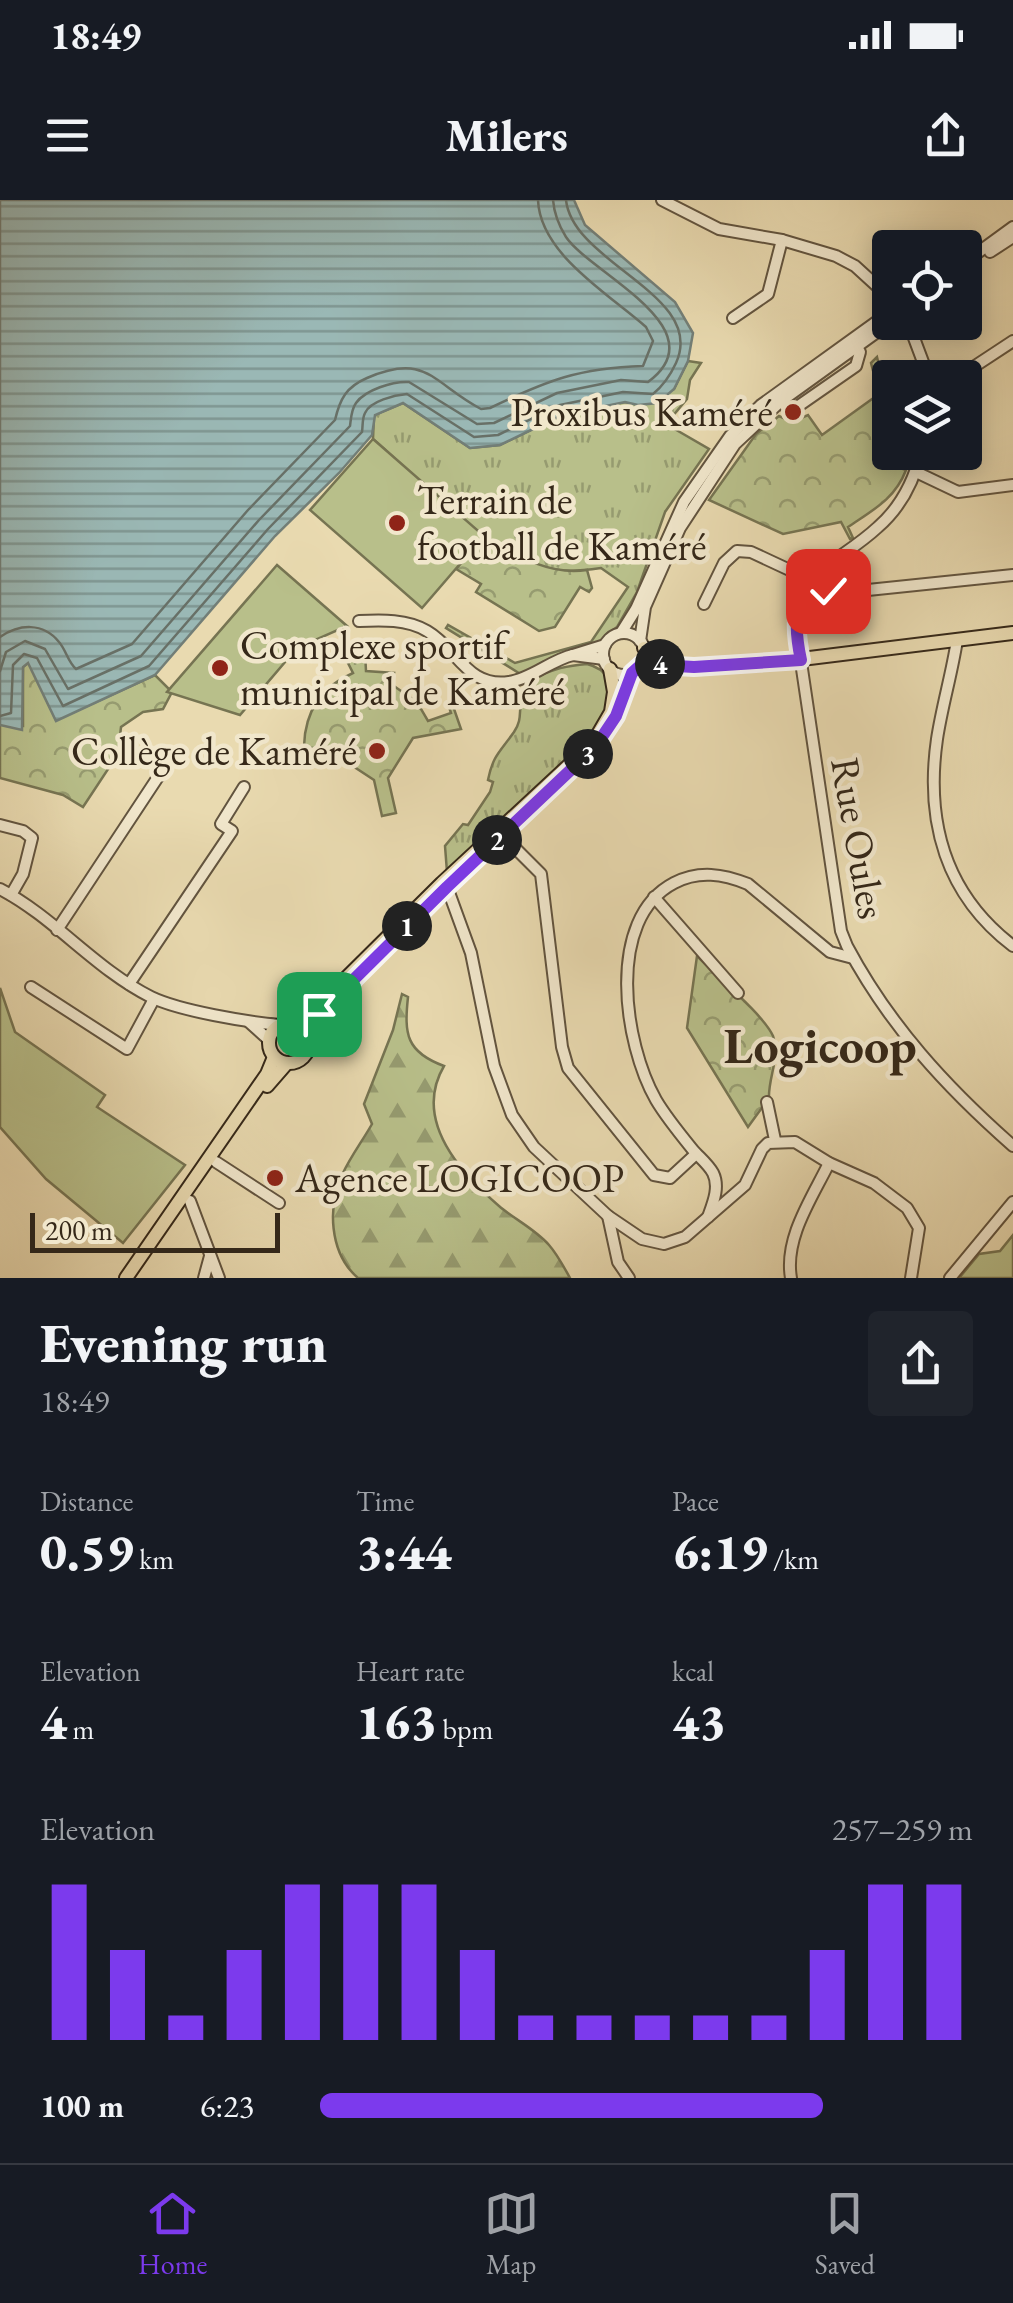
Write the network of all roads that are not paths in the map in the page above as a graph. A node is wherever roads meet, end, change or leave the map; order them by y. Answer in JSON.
{"nodes":[{"id":1,"x":662,"y":200,"type":"edge"},
{"id":2,"x":1013,"y":228,"type":"edge"},
{"id":3,"x":1013,"y":236,"type":"edge"},
{"id":4,"x":782,"y":240,"type":"junction"},
{"id":5,"x":982,"y":250,"type":"edge"},
{"id":6,"x":982,"y":258,"type":"edge"},
{"id":7,"x":872,"y":282,"type":"edge"},
{"id":8,"x":734,"y":318,"type":"dead end"},
{"id":9,"x":872,"y":326,"type":"edge"},
{"id":10,"x":872,"y":337,"type":"edge"},
{"id":11,"x":1013,"y":342,"type":"edge"},
{"id":12,"x":982,"y":362,"type":"edge"},
{"id":13,"x":778,"y":398,"type":"junction"},
{"id":14,"x":916,"y":472,"type":"joint"},
{"id":15,"x":1013,"y":485,"type":"edge"},
{"id":16,"x":1013,"y":574,"type":"edge"},
{"id":17,"x":811,"y":582,"type":"junction"},
{"id":18,"x":704,"y":604,"type":"dead end"},
{"id":19,"x":359,"y":620,"type":"dead end"},
{"id":20,"x":620,"y":633,"type":"junction"},
{"id":21,"x":1013,"y":633,"type":"edge"},
{"id":22,"x":957,"y":640,"type":"junction"},
{"id":23,"x":642,"y":644,"type":"junction"},
{"id":24,"x":604,"y":645,"type":"junction"},
{"id":25,"x":573,"y":655,"type":"junction"},
{"id":26,"x":801,"y":660,"type":"junction"},
{"id":27,"x":606,"y":664,"type":"junction"},
{"id":28,"x":694,"y":667,"type":"junction"},
{"id":29,"x":637,"y":668,"type":"junction"},
{"id":30,"x":167,"y":755,"type":"dead end"},
{"id":31,"x":244,"y":787,"type":"dead end"},
{"id":32,"x":0,"y":825,"type":"edge"},
{"id":33,"x":502,"y":835,"type":"junction"},
{"id":34,"x":447,"y":887,"type":"junction"},
{"id":35,"x":0,"y":889,"type":"edge"},
{"id":36,"x":12,"y":895,"type":"junction"},
{"id":37,"x":654,"y":897,"type":"junction"},
{"id":38,"x":57,"y":930,"type":"junction"},
{"id":39,"x":1013,"y":946,"type":"edge"},
{"id":40,"x":854,"y":958,"type":"junction"},
{"id":41,"x":129,"y":984,"type":"junction"},
{"id":42,"x":31,"y":988,"type":"dead end"},
{"id":43,"x":738,"y":994,"type":"dead end"},
{"id":44,"x":154,"y":999,"type":"junction"},
{"id":45,"x":248,"y":1022,"type":"junction"},
{"id":46,"x":286,"y":1024,"type":"junction"},
{"id":47,"x":307,"y":1033,"type":"junction"},
{"id":48,"x":270,"y":1040,"type":"junction"},
{"id":49,"x":280,"y":1060,"type":"junction"},
{"id":50,"x":767,"y":1102,"type":"dead end"},
{"id":51,"x":775,"y":1140,"type":"junction"},
{"id":52,"x":1012,"y":1146,"type":"edge"},
{"id":53,"x":696,"y":1154,"type":"junction"},
{"id":54,"x":216,"y":1162,"type":"junction"},
{"id":55,"x":828,"y":1163,"type":"junction"},
{"id":56,"x":1013,"y":1199,"type":"edge"},
{"id":57,"x":190,"y":1201,"type":"junction"},
{"id":58,"x":280,"y":1204,"type":"dead end"},
{"id":59,"x":608,"y":1216,"type":"junction"},
{"id":60,"x":708,"y":1218,"type":"junction"},
{"id":61,"x":210,"y":1256,"type":"junction"},
{"id":62,"x":126,"y":1278,"type":"edge"},
{"id":63,"x":136,"y":1278,"type":"edge"},
{"id":64,"x":204,"y":1278,"type":"edge"},
{"id":65,"x":219,"y":1278,"type":"edge"},
{"id":66,"x":629,"y":1278,"type":"edge"},
{"id":67,"x":792,"y":1278,"type":"edge"},
{"id":68,"x":911,"y":1278,"type":"edge"},
{"id":69,"x":950,"y":1278,"type":"edge"}],
"edges":[{"from":1,"to":4,"type":"street"},
{"from":2,"to":5,"type":"street"},
{"from":3,"to":6,"type":"street"},
{"from":4,"to":7,"type":"street"},
{"from":4,"to":8,"type":"street"},
{"from":9,"to":13,"type":"street"},
{"from":10,"to":13,"type":"street"},
{"from":11,"to":12,"type":"street"},
{"from":13,"to":20,"type":"street"},
{"from":13,"to":23,"type":"street"},
{"from":14,"to":15,"type":"street"},
{"from":14,"to":17,"type":"street"},
{"from":16,"to":17,"type":"street"},
{"from":17,"to":18,"type":"street"},
{"from":17,"to":26,"type":"street","name":"Rue Oules"},
{"from":19,"to":25,"type":"street"},
{"from":20,"to":23,"type":"street"},
{"from":20,"to":24,"type":"street"},
{"from":21,"to":22,"type":"main road"},
{"from":22,"to":26,"type":"main road"},
{"from":22,"to":39,"type":"street"},
{"from":23,"to":28,"type":"main road"},
{"from":23,"to":29,"type":"street"},
{"from":24,"to":25,"type":"street"},
{"from":24,"to":27,"type":"street"},
{"from":25,"to":27,"type":"street"},
{"from":26,"to":28,"type":"main road"},
{"from":26,"to":40,"type":"street","name":"Rue Oules"},
{"from":27,"to":29,"type":"street"},
{"from":27,"to":46,"type":"main road"},
{"from":28,"to":29,"type":"main road"},
{"from":29,"to":33,"type":"main road"},
{"from":30,"to":38,"type":"street"},
{"from":31,"to":41,"type":"street"},
{"from":32,"to":36,"type":"street"},
{"from":33,"to":34,"type":"main road"},
{"from":33,"to":53,"type":"street"},
{"from":34,"to":47,"type":"main road"},
{"from":34,"to":59,"type":"street"},
{"from":35,"to":36,"type":"street"},
{"from":36,"to":38,"type":"street"},
{"from":37,"to":40,"type":"street"},
{"from":37,"to":43,"type":"street"},
{"from":37,"to":53,"type":"street"},
{"from":38,"to":41,"type":"street"},
{"from":40,"to":52,"type":"street","name":"Rue Oules"},
{"from":41,"to":44,"type":"street"},
{"from":42,"to":44,"type":"street"},
{"from":44,"to":45,"type":"street"},
{"from":45,"to":46,"type":"street"},
{"from":45,"to":48,"type":"street"},
{"from":46,"to":47,"type":"main road"},
{"from":46,"to":48,"type":"main road"},
{"from":47,"to":49,"type":"main road"},
{"from":48,"to":49,"type":"main road"},
{"from":49,"to":54,"type":"main road"},
{"from":49,"to":62,"type":"main road"},
{"from":50,"to":51,"type":"street"},
{"from":51,"to":55,"type":"street"},
{"from":51,"to":60,"type":"street"},
{"from":53,"to":60,"type":"street"},
{"from":54,"to":57,"type":"main road"},
{"from":54,"to":58,"type":"street"},
{"from":55,"to":67,"type":"street"},
{"from":55,"to":68,"type":"street"},
{"from":56,"to":69,"type":"street"},
{"from":57,"to":61,"type":"street"},
{"from":57,"to":63,"type":"main road"},
{"from":59,"to":60,"type":"street"},
{"from":59,"to":66,"type":"street"},
{"from":61,"to":64,"type":"street"},
{"from":61,"to":65,"type":"street"}]}
